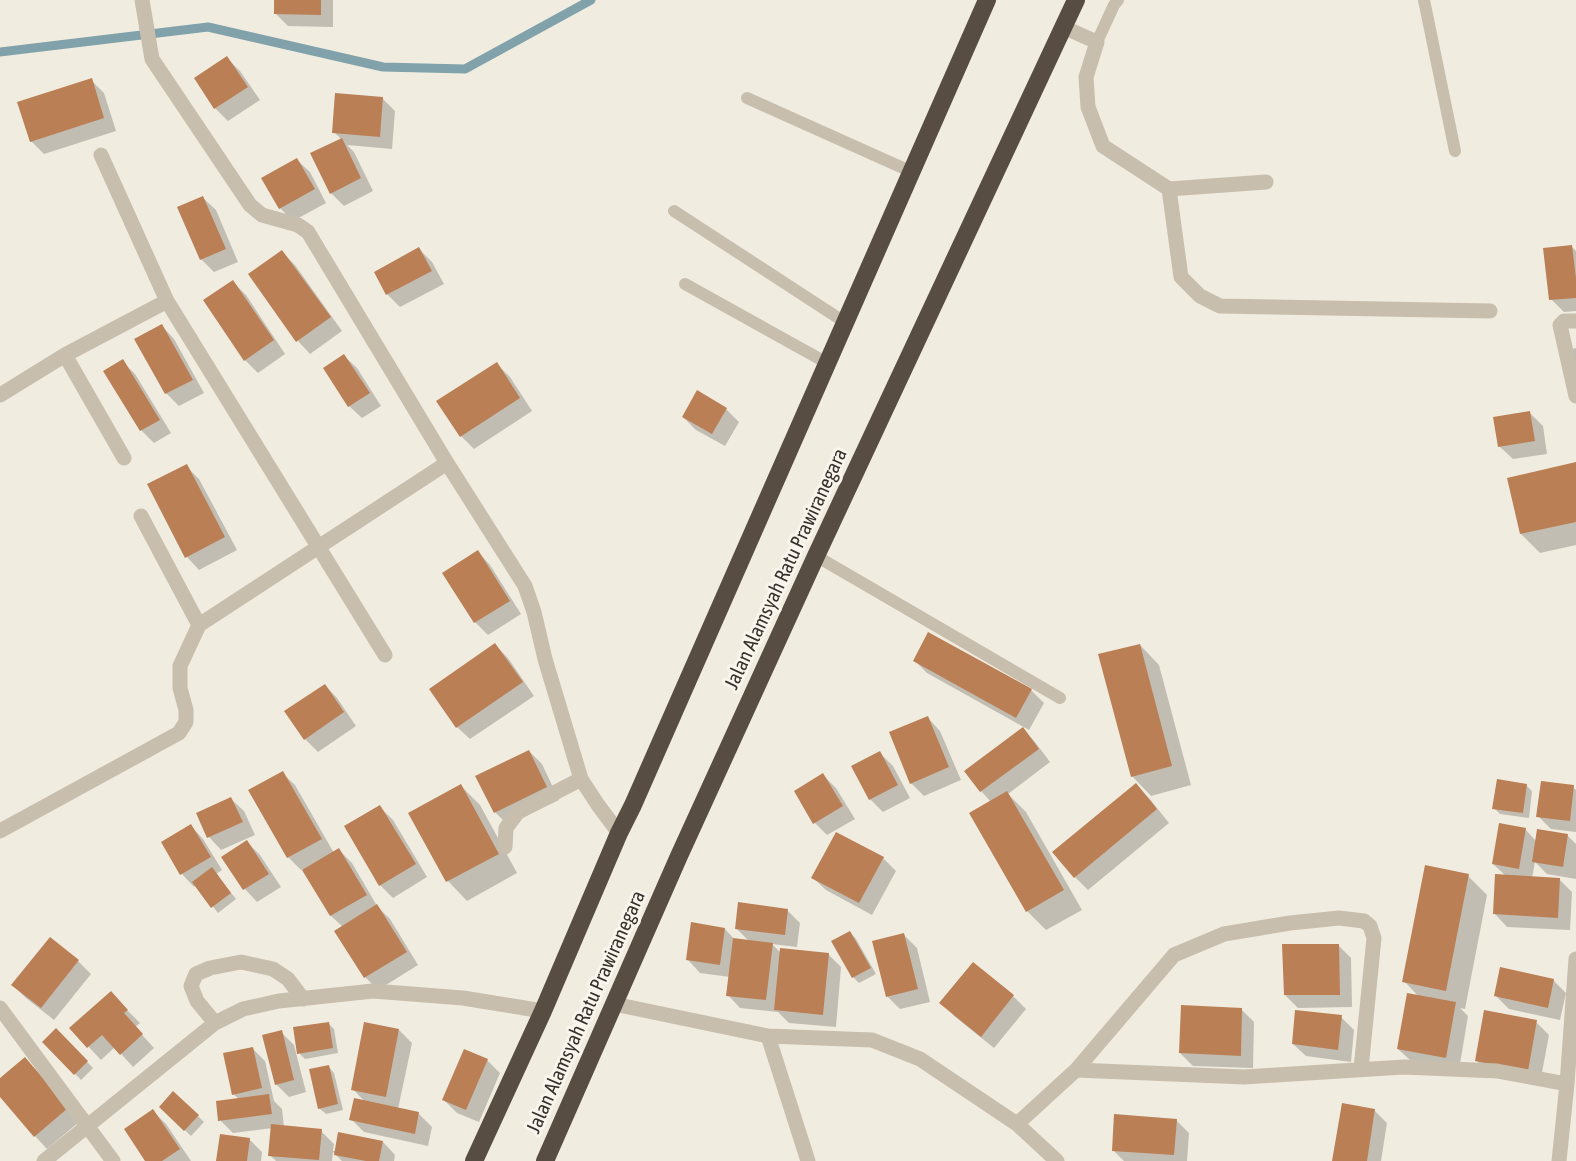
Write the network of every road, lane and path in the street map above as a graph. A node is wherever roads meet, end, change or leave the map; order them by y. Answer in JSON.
{"nodes":[{"id":1,"x":987,"y":0,"type":"edge"},
{"id":2,"x":1076,"y":0,"type":"edge"},
{"id":3,"x":1118,"y":0,"type":"edge"},
{"id":4,"x":1424,"y":0,"type":"edge"},
{"id":5,"x":142,"y":3,"type":"edge"},
{"id":6,"x":1063,"y":27,"type":"junction"},
{"id":7,"x":1097,"y":42,"type":"junction"},
{"id":8,"x":747,"y":98,"type":"dead end"},
{"id":9,"x":1455,"y":151,"type":"dead end"},
{"id":10,"x":101,"y":154,"type":"dead end"},
{"id":11,"x":912,"y":172,"type":"junction"},
{"id":12,"x":1266,"y":182,"type":"dead end"},
{"id":13,"x":1169,"y":189,"type":"junction"},
{"id":14,"x":674,"y":211,"type":"dead end"},
{"id":15,"x":685,"y":284,"type":"dead end"},
{"id":16,"x":167,"y":301,"type":"junction"},
{"id":17,"x":1490,"y":311,"type":"dead end"},
{"id":18,"x":1576,"y":321,"type":"edge"},
{"id":19,"x":846,"y":323,"type":"junction"},
{"id":20,"x":65,"y":356,"type":"junction"},
{"id":21,"x":827,"y":363,"type":"junction"},
{"id":22,"x":0,"y":395,"type":"edge"},
{"id":23,"x":1576,"y":396,"type":"edge"},
{"id":24,"x":124,"y":458,"type":"dead end"},
{"id":25,"x":447,"y":462,"type":"junction"},
{"id":26,"x":141,"y":516,"type":"dead end"},
{"id":27,"x":319,"y":547,"type":"junction"},
{"id":28,"x":816,"y":556,"type":"junction"},
{"id":29,"x":199,"y":625,"type":"junction"},
{"id":30,"x":385,"y":656,"type":"dead end"},
{"id":31,"x":1060,"y":698,"type":"dead end"},
{"id":32,"x":581,"y":779,"type":"junction"},
{"id":33,"x":0,"y":831,"type":"edge"},
{"id":34,"x":619,"y":832,"type":"junction"},
{"id":35,"x":505,"y":847,"type":"dead end"},
{"id":36,"x":1576,"y":959,"type":"edge"},
{"id":37,"x":303,"y":999,"type":"junction"},
{"id":38,"x":614,"y":1004,"type":"junction"},
{"id":39,"x":0,"y":1008,"type":"edge"},
{"id":40,"x":543,"y":1011,"type":"junction"},
{"id":41,"x":215,"y":1023,"type":"junction"},
{"id":42,"x":768,"y":1036,"type":"junction"},
{"id":43,"x":1361,"y":1069,"type":"junction"},
{"id":44,"x":1076,"y":1070,"type":"junction"},
{"id":45,"x":1568,"y":1084,"type":"junction"},
{"id":46,"x":1017,"y":1124,"type":"junction"},
{"id":47,"x":86,"y":1126,"type":"junction"},
{"id":48,"x":44,"y":1161,"type":"edge"},
{"id":49,"x":113,"y":1161,"type":"edge"},
{"id":50,"x":474,"y":1161,"type":"edge"},
{"id":51,"x":545,"y":1161,"type":"edge"},
{"id":52,"x":808,"y":1161,"type":"edge"},
{"id":53,"x":1057,"y":1161,"type":"edge"},
{"id":54,"x":1559,"y":1161,"type":"edge"}],
"edges":[{"from":1,"to":11,"type":"highway","name":"Jalan Alamsyah Ratu Prawiranegara"},
{"from":2,"to":6,"type":"highway","name":"Jalan Alamsyah Ratu Prawiranegara"},
{"from":3,"to":7,"type":"lane"},
{"from":4,"to":9,"type":"lane"},
{"from":5,"to":25,"type":"street"},
{"from":6,"to":7,"type":"street"},
{"from":6,"to":28,"type":"highway","name":"Jalan Alamsyah Ratu Prawiranegara"},
{"from":7,"to":13,"type":"street"},
{"from":8,"to":11,"type":"lane"},
{"from":10,"to":16,"type":"street"},
{"from":11,"to":19,"type":"highway","name":"Jalan Alamsyah Ratu Prawiranegara"},
{"from":12,"to":13,"type":"street"},
{"from":13,"to":17,"type":"street"},
{"from":14,"to":19,"type":"lane"},
{"from":15,"to":21,"type":"lane"},
{"from":16,"to":20,"type":"street"},
{"from":16,"to":27,"type":"street"},
{"from":18,"to":23,"type":"street"},
{"from":19,"to":21,"type":"highway","name":"Jalan Alamsyah Ratu Prawiranegara"},
{"from":20,"to":22,"type":"street"},
{"from":20,"to":24,"type":"street"},
{"from":21,"to":34,"type":"highway","name":"Jalan Alamsyah Ratu Prawiranegara"},
{"from":25,"to":27,"type":"street"},
{"from":25,"to":32,"type":"street"},
{"from":26,"to":29,"type":"street"},
{"from":27,"to":29,"type":"street"},
{"from":27,"to":30,"type":"street"},
{"from":28,"to":31,"type":"lane"},
{"from":28,"to":38,"type":"highway","name":"Jalan Alamsyah Ratu Prawiranegara"},
{"from":29,"to":33,"type":"street"},
{"from":32,"to":34,"type":"street"},
{"from":32,"to":35,"type":"street"},
{"from":34,"to":40,"type":"highway","name":"Jalan Alamsyah Ratu Prawiranegara"},
{"from":36,"to":45,"type":"street"},
{"from":37,"to":40,"type":"street"},
{"from":37,"to":41,"type":"street"},
{"from":37,"to":41,"type":"street"},
{"from":38,"to":42,"type":"street"},
{"from":38,"to":51,"type":"highway","name":"Jalan Alamsyah Ratu Prawiranegara"},
{"from":39,"to":47,"type":"street"},
{"from":40,"to":50,"type":"highway","name":"Jalan Alamsyah Ratu Prawiranegara"},
{"from":41,"to":47,"type":"street"},
{"from":42,"to":46,"type":"street"},
{"from":42,"to":52,"type":"street"},
{"from":43,"to":44,"type":"street"},
{"from":43,"to":44,"type":"street"},
{"from":43,"to":45,"type":"street"},
{"from":44,"to":46,"type":"street"},
{"from":45,"to":54,"type":"street"},
{"from":46,"to":53,"type":"street"},
{"from":47,"to":48,"type":"street"},
{"from":47,"to":49,"type":"street"}]}
